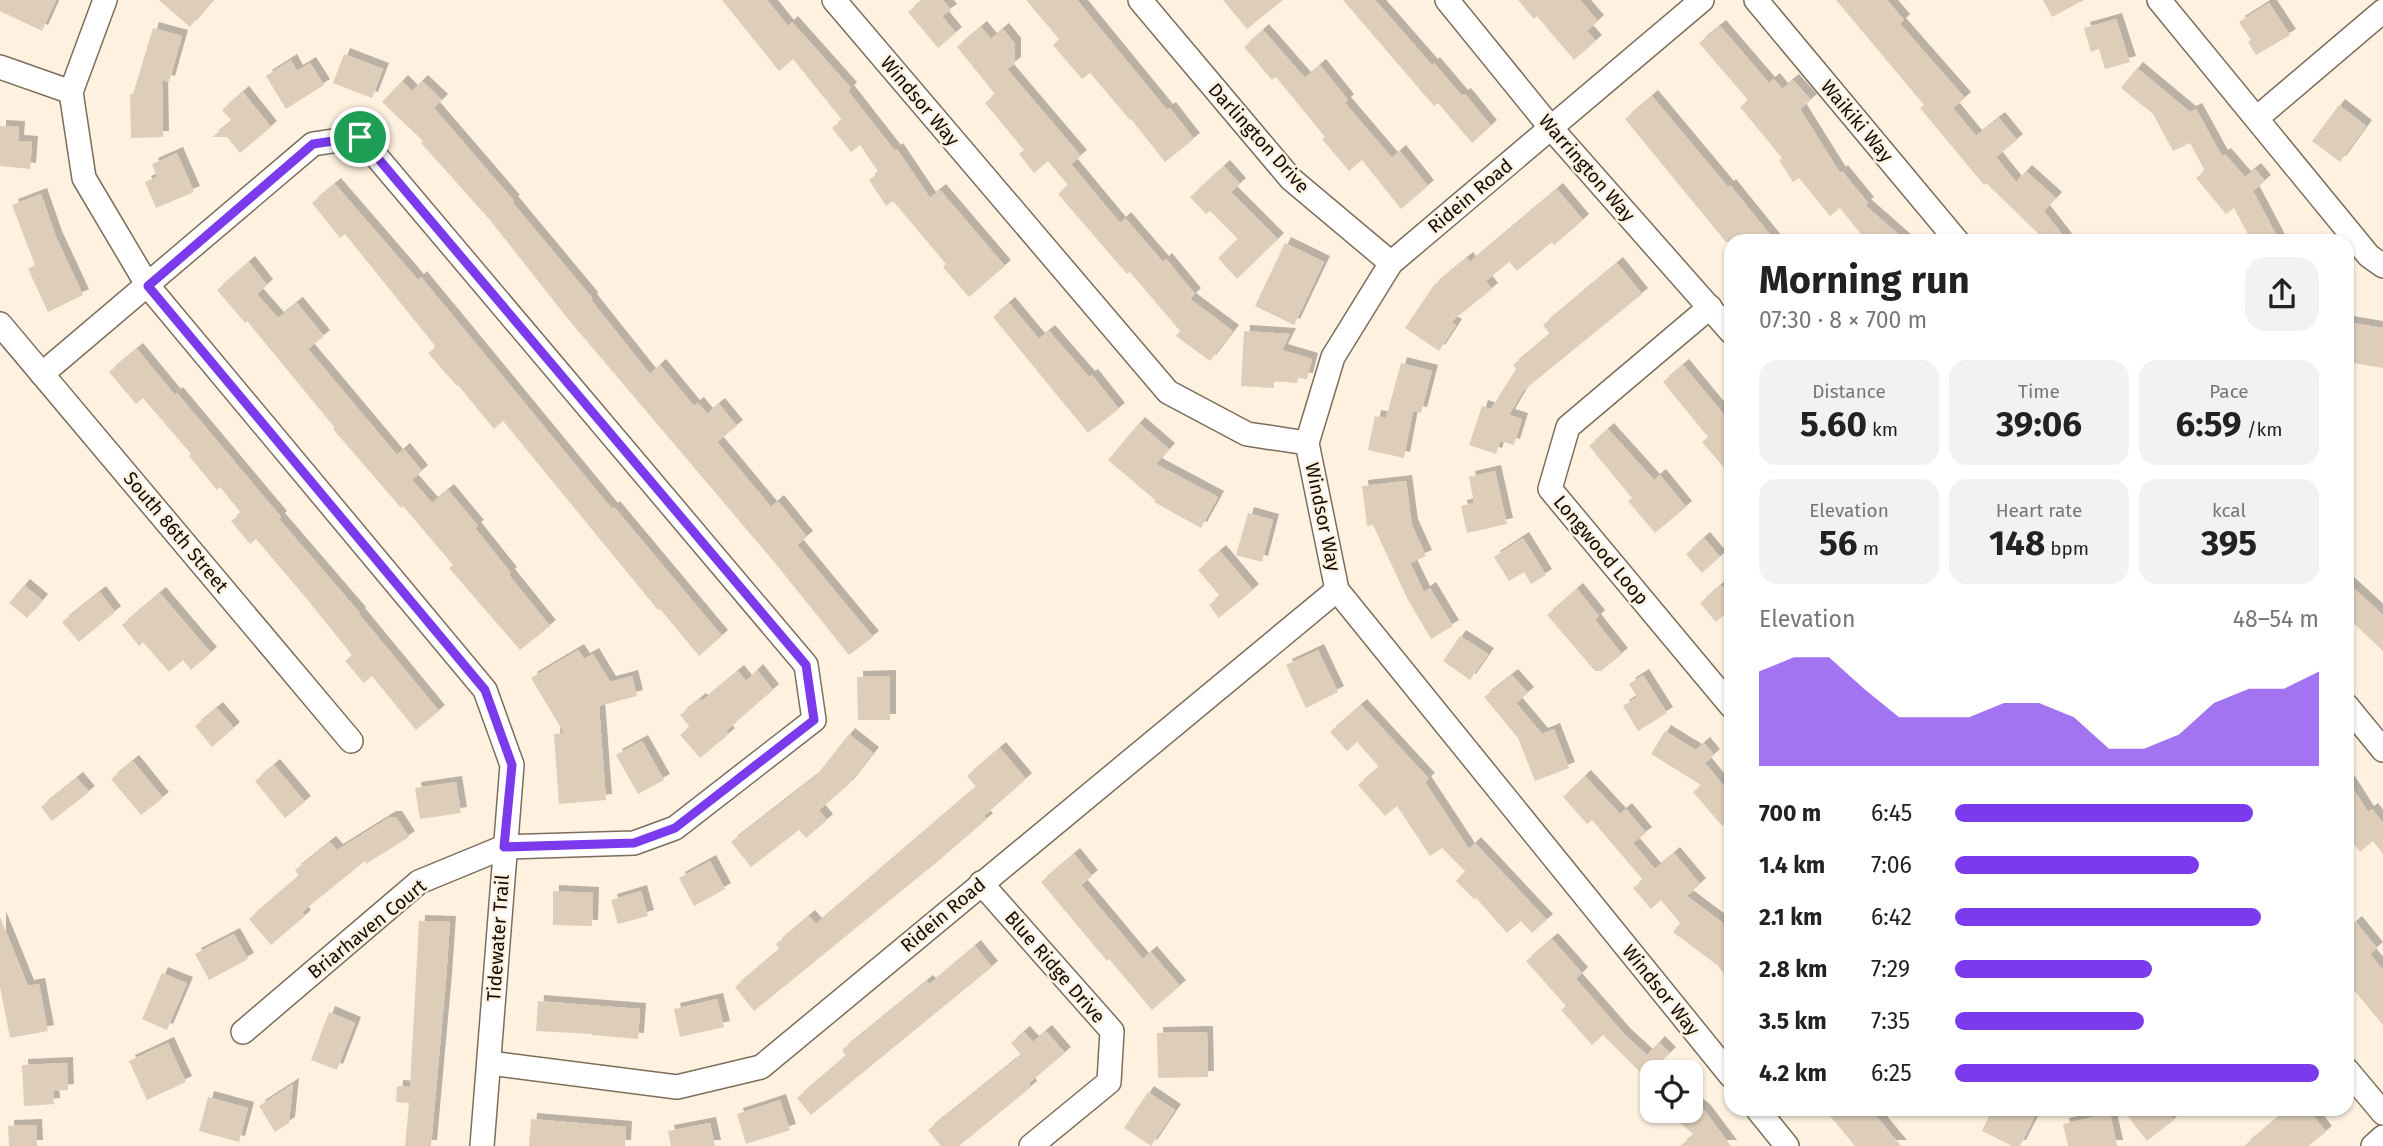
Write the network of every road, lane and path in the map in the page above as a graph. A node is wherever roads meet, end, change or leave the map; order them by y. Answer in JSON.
{"nodes":[{"id":1,"x":106,"y":0,"type":"edge"},
{"id":2,"x":834,"y":0,"type":"edge"},
{"id":3,"x":1140,"y":0,"type":"edge"},
{"id":4,"x":1447,"y":0,"type":"edge"},
{"id":5,"x":1702,"y":0,"type":"edge"},
{"id":6,"x":1756,"y":0,"type":"edge"},
{"id":7,"x":2159,"y":0,"type":"edge"},
{"id":8,"x":2383,"y":11,"type":"edge"},
{"id":9,"x":0,"y":67,"type":"edge"},
{"id":10,"x":71,"y":92,"type":"junction"},
{"id":11,"x":2257,"y":118,"type":"junction"},
{"id":12,"x":1551,"y":128,"type":"junction"},
{"id":13,"x":1951,"y":234,"type":"edge"},
{"id":14,"x":2351,"y":234,"type":"edge"},
{"id":15,"x":2354,"y":238,"type":"edge"},
{"id":16,"x":1391,"y":263,"type":"junction"},
{"id":17,"x":2383,"y":266,"type":"edge"},
{"id":18,"x":148,"y":286,"type":"junction"},
{"id":19,"x":1710,"y":307,"type":"junction"},
{"id":20,"x":0,"y":324,"type":"edge"},
{"id":21,"x":1724,"y":324,"type":"edge"},
{"id":22,"x":43,"y":374,"type":"junction"},
{"id":23,"x":1307,"y":443,"type":"junction"},
{"id":24,"x":1337,"y":590,"type":"junction"},
{"id":25,"x":1724,"y":698,"type":"edge"},
{"id":26,"x":2354,"y":715,"type":"edge"},
{"id":27,"x":351,"y":741,"type":"dead end"},
{"id":28,"x":2383,"y":750,"type":"edge"},
{"id":29,"x":504,"y":847,"type":"junction"},
{"id":30,"x":981,"y":883,"type":"junction"},
{"id":31,"x":243,"y":1032,"type":"dead end"},
{"id":32,"x":490,"y":1063,"type":"junction"},
{"id":33,"x":1724,"y":1067,"type":"edge"},
{"id":34,"x":2354,"y":1078,"type":"edge"},
{"id":35,"x":2383,"y":1113,"type":"edge"},
{"id":36,"x":1763,"y":1116,"type":"edge"},
{"id":37,"x":2383,"y":1137,"type":"edge"},
{"id":38,"x":482,"y":1146,"type":"edge"},
{"id":39,"x":1031,"y":1146,"type":"edge"},
{"id":40,"x":1787,"y":1146,"type":"edge"},
{"id":41,"x":2373,"y":1146,"type":"edge"}],
"edges":[{"from":1,"to":10,"type":"street","name":"Tidewater Trail"},
{"from":2,"to":23,"type":"street","name":"Windsor Way"},
{"from":3,"to":16,"type":"street","name":"Darlington Drive"},
{"from":4,"to":12,"type":"street","name":"Warrington Way"},
{"from":5,"to":12,"type":"street","name":"Ridein Road"},
{"from":6,"to":13,"type":"street","name":"Waikiki Way"},
{"from":7,"to":11,"type":"street"},
{"from":8,"to":11,"type":"street"},
{"from":9,"to":10,"type":"street"},
{"from":10,"to":18,"type":"street","name":"Tidewater Trail"},
{"from":11,"to":14,"type":"street"},
{"from":12,"to":16,"type":"street","name":"Ridein Road"},
{"from":12,"to":19,"type":"street","name":"Warrington Way"},
{"from":15,"to":17,"type":"street"},
{"from":16,"to":23,"type":"street","name":"Ridein Road"},
{"from":18,"to":22,"type":"street"},
{"from":18,"to":29,"type":"street","name":"Tidewater Trail"},
{"from":18,"to":29,"type":"street"},
{"from":19,"to":21,"type":"street","name":"Warrington Way"},
{"from":19,"to":25,"type":"street","name":"Longwood Loop"},
{"from":20,"to":22,"type":"street","name":"South 86th Street"},
{"from":22,"to":27,"type":"street","name":"South 86th Street"},
{"from":23,"to":24,"type":"street","name":"Windsor Way"},
{"from":24,"to":30,"type":"street","name":"Ridein Road"},
{"from":24,"to":33,"type":"street","name":"Windsor Way"},
{"from":26,"to":28,"type":"street"},
{"from":29,"to":31,"type":"street","name":"Briarhaven Court"},
{"from":29,"to":32,"type":"street","name":"Tidewater Trail"},
{"from":30,"to":32,"type":"street","name":"Ridein Road"},
{"from":30,"to":39,"type":"street","name":"Blue Ridge Drive"},
{"from":32,"to":38,"type":"street","name":"Tidewater Trail"},
{"from":34,"to":35,"type":"street"},
{"from":36,"to":40,"type":"street"},
{"from":37,"to":41,"type":"street"}]}
